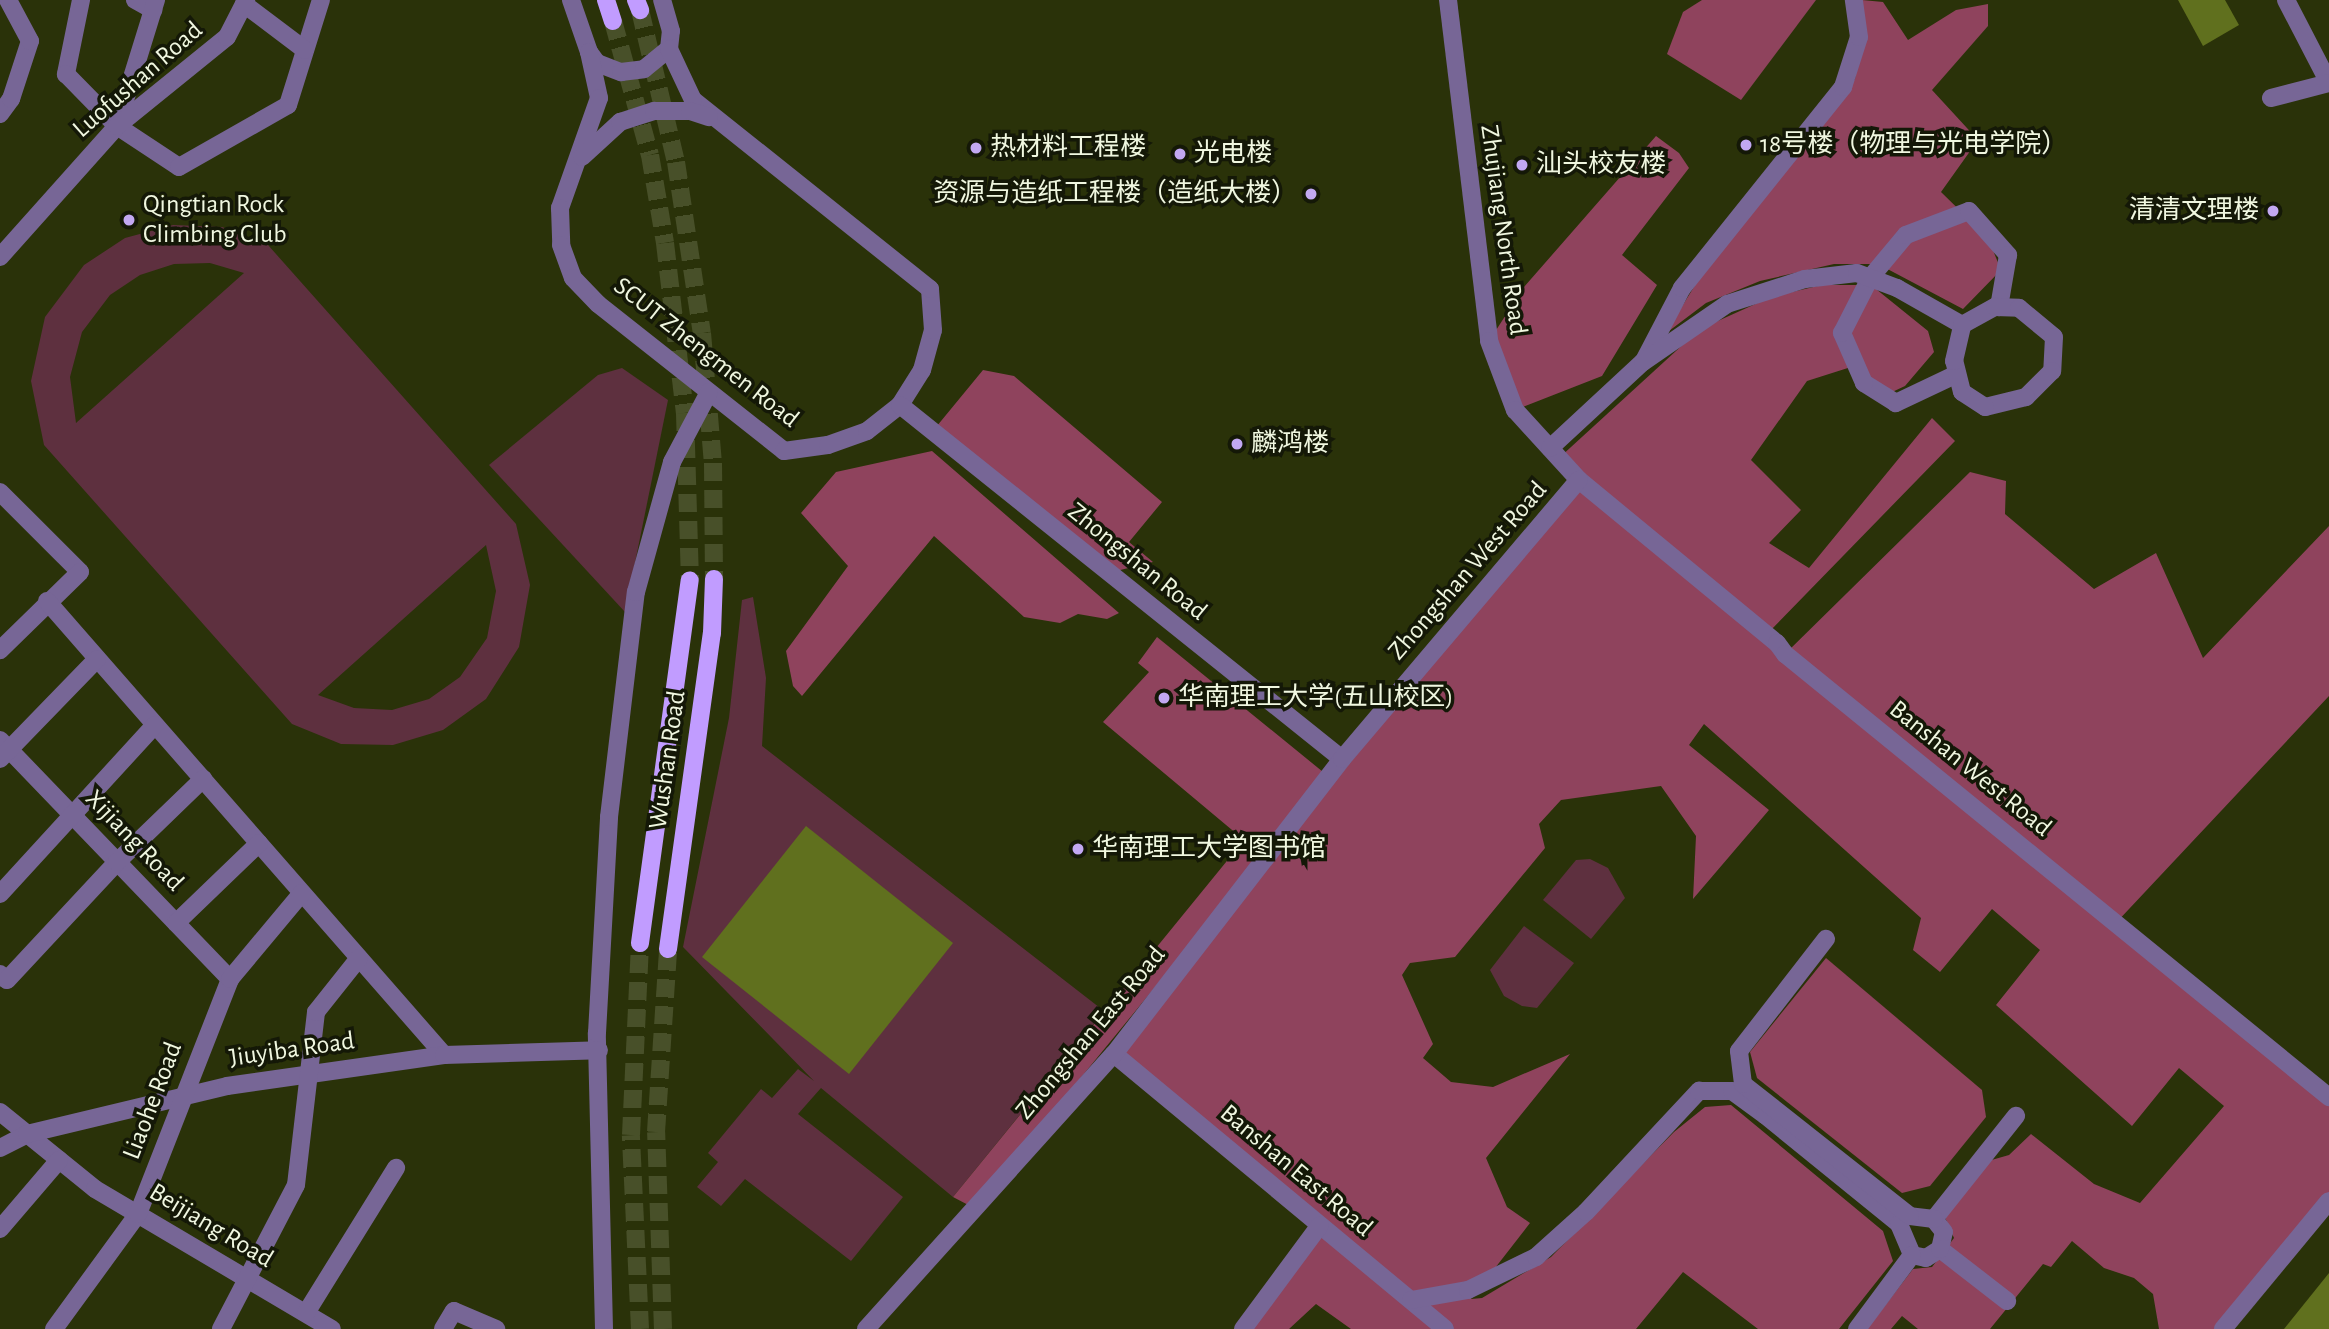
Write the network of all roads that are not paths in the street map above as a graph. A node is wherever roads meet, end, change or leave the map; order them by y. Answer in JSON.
{"nodes":[{"id":1,"x":8,"y":0,"type":"edge"},
{"id":2,"x":81,"y":0,"type":"edge"},
{"id":3,"x":135,"y":0,"type":"edge"},
{"id":4,"x":321,"y":0,"type":"edge"},
{"id":5,"x":571,"y":0,"type":"edge"},
{"id":6,"x":606,"y":0,"type":"edge"},
{"id":7,"x":662,"y":0,"type":"edge"},
{"id":8,"x":1447,"y":0,"type":"edge"},
{"id":9,"x":1854,"y":0,"type":"edge"},
{"id":10,"x":2286,"y":0,"type":"edge"},
{"id":11,"x":245,"y":2,"type":"edge"},
{"id":12,"x":155,"y":5,"type":"edge"},
{"id":13,"x":613,"y":21,"type":"tunnel mouth"},
{"id":14,"x":669,"y":49,"type":"junction"},
{"id":15,"x":305,"y":50,"type":"junction"},
{"id":16,"x":589,"y":52,"type":"junction"},
{"id":17,"x":2329,"y":83,"type":"edge"},
{"id":18,"x":2271,"y":98,"type":"dead end"},
{"id":19,"x":0,"y":114,"type":"edge"},
{"id":20,"x":725,"y":123,"type":"junction"},
{"id":21,"x":117,"y":126,"type":"junction"},
{"id":22,"x":570,"y":174,"type":"junction"},
{"id":23,"x":0,"y":257,"type":"edge"},
{"id":24,"x":1870,"y":278,"type":"junction"},
{"id":25,"x":1999,"y":307,"type":"junction"},
{"id":26,"x":1962,"y":325,"type":"junction"},
{"id":27,"x":1643,"y":362,"type":"junction"},
{"id":28,"x":1957,"y":374,"type":"junction"},
{"id":29,"x":709,"y":392,"type":"junction"},
{"id":30,"x":900,"y":405,"type":"junction"},
{"id":31,"x":1550,"y":448,"type":"junction"},
{"id":32,"x":1580,"y":480,"type":"junction"},
{"id":33,"x":3,"y":499,"type":"edge"},
{"id":34,"x":714,"y":579,"type":"tunnel mouth"},
{"id":35,"x":690,"y":580,"type":"tunnel mouth"},
{"id":36,"x":47,"y":601,"type":"junction"},
{"id":37,"x":0,"y":650,"type":"edge"},
{"id":38,"x":97,"y":659,"type":"junction"},
{"id":39,"x":155,"y":725,"type":"junction"},
{"id":40,"x":3,"y":750,"type":"edge"},
{"id":41,"x":1342,"y":759,"type":"junction"},
{"id":42,"x":203,"y":779,"type":"junction"},
{"id":43,"x":70,"y":813,"type":"junction"},
{"id":44,"x":259,"y":843,"type":"junction"},
{"id":45,"x":117,"y":862,"type":"junction"},
{"id":46,"x":302,"y":893,"type":"junction"},
{"id":47,"x":0,"y":894,"type":"edge"},
{"id":48,"x":176,"y":923,"type":"junction"},
{"id":49,"x":1826,"y":939,"type":"dead end"},
{"id":50,"x":640,"y":943,"type":"tunnel mouth"},
{"id":51,"x":668,"y":949,"type":"tunnel mouth"},
{"id":52,"x":359,"y":958,"type":"junction"},
{"id":53,"x":0,"y":974,"type":"edge"},
{"id":54,"x":230,"y":979,"type":"junction"},
{"id":55,"x":599,"y":1050,"type":"junction"},
{"id":56,"x":1114,"y":1054,"type":"junction"},
{"id":57,"x":444,"y":1055,"type":"junction"},
{"id":58,"x":309,"y":1074,"type":"junction"},
{"id":59,"x":182,"y":1097,"type":"junction"},
{"id":60,"x":2329,"y":1097,"type":"edge"},
{"id":61,"x":0,"y":1112,"type":"edge"},
{"id":62,"x":2016,"y":1116,"type":"dead end"},
{"id":63,"x":27,"y":1134,"type":"junction"},
{"id":64,"x":0,"y":1148,"type":"edge"},
{"id":65,"x":59,"y":1160,"type":"junction"},
{"id":66,"x":396,"y":1168,"type":"dead end"},
{"id":67,"x":2329,"y":1201,"type":"edge"},
{"id":68,"x":138,"y":1214,"type":"junction"},
{"id":69,"x":1934,"y":1219,"type":"junction"},
{"id":70,"x":1320,"y":1225,"type":"junction"},
{"id":71,"x":0,"y":1229,"type":"edge"},
{"id":72,"x":1940,"y":1249,"type":"junction"},
{"id":73,"x":1912,"y":1255,"type":"junction"},
{"id":74,"x":249,"y":1280,"type":"junction"},
{"id":75,"x":1410,"y":1300,"type":"junction"},
{"id":76,"x":2007,"y":1301,"type":"dead end"},
{"id":77,"x":306,"y":1313,"type":"junction"},
{"id":78,"x":54,"y":1329,"type":"edge"},
{"id":79,"x":220,"y":1329,"type":"edge"},
{"id":80,"x":332,"y":1329,"type":"edge"},
{"id":81,"x":443,"y":1329,"type":"edge"},
{"id":82,"x":496,"y":1329,"type":"edge"},
{"id":83,"x":604,"y":1329,"type":"edge"},
{"id":84,"x":866,"y":1329,"type":"edge"},
{"id":85,"x":1243,"y":1329,"type":"edge"},
{"id":86,"x":1445,"y":1329,"type":"edge"},
{"id":87,"x":1857,"y":1329,"type":"edge"},
{"id":88,"x":2223,"y":1329,"type":"edge"}],
"edges":[{"from":1,"to":19,"type":"street"},
{"from":2,"to":21,"type":"street"},
{"from":3,"to":12,"type":"street"},
{"from":4,"to":15,"type":"street"},
{"from":5,"to":16,"type":"street","name":"SCUT Zhengmen Road"},
{"from":6,"to":13,"type":"main road"},
{"from":7,"to":14,"type":"street"},
{"from":8,"to":31,"type":"street","name":"Zhujiang North Road"},
{"from":9,"to":27,"type":"street"},
{"from":10,"to":17,"type":"street"},
{"from":11,"to":15,"type":"street"},
{"from":11,"to":21,"type":"street","name":"Luofushan Road"},
{"from":12,"to":21,"type":"street"},
{"from":14,"to":16,"type":"street"},
{"from":14,"to":20,"type":"street","name":"SCUT Zhengmen Road"},
{"from":15,"to":21,"type":"street"},
{"from":16,"to":22,"type":"street","name":"SCUT Zhengmen Road"},
{"from":17,"to":18,"type":"street"},
{"from":20,"to":22,"type":"street","name":"SCUT Zhengmen Road"},
{"from":20,"to":30,"type":"street","name":"SCUT Zhengmen Road"},
{"from":21,"to":23,"type":"street","name":"Luofushan Road"},
{"from":22,"to":29,"type":"street","name":"SCUT Zhengmen Road"},
{"from":24,"to":25,"type":"street"},
{"from":24,"to":26,"type":"street"},
{"from":24,"to":27,"type":"street"},
{"from":24,"to":28,"type":"street"},
{"from":25,"to":26,"type":"street"},
{"from":25,"to":28,"type":"street"},
{"from":26,"to":28,"type":"street"},
{"from":27,"to":31,"type":"street"},
{"from":29,"to":30,"type":"street","name":"SCUT Zhengmen Road"},
{"from":29,"to":55,"type":"street"},
{"from":30,"to":41,"type":"street","name":"Zhongshan Road"},
{"from":31,"to":32,"type":"street","name":"Zhujiang North Road"},
{"from":32,"to":41,"type":"street","name":"Zhongshan West Road"},
{"from":32,"to":60,"type":"street","name":"Banshan West Road"},
{"from":33,"to":36,"type":"street"},
{"from":34,"to":51,"type":"main road","name":"Wushan Road"},
{"from":35,"to":50,"type":"main road","name":"Wushan Road"},
{"from":36,"to":37,"type":"street"},
{"from":36,"to":38,"type":"street"},
{"from":38,"to":39,"type":"street"},
{"from":38,"to":40,"type":"street"},
{"from":39,"to":42,"type":"street"},
{"from":39,"to":43,"type":"street"},
{"from":40,"to":43,"type":"street","name":"Xijiang Road"},
{"from":41,"to":56,"type":"street","name":"Zhongshan East Road"},
{"from":42,"to":44,"type":"street"},
{"from":42,"to":45,"type":"street"},
{"from":43,"to":45,"type":"street","name":"Xijiang Road"},
{"from":43,"to":47,"type":"street"},
{"from":44,"to":46,"type":"street"},
{"from":44,"to":48,"type":"street"},
{"from":45,"to":48,"type":"street","name":"Xijiang Road"},
{"from":45,"to":53,"type":"street"},
{"from":46,"to":52,"type":"street"},
{"from":46,"to":54,"type":"street","name":"Liaohe Road"},
{"from":48,"to":54,"type":"street","name":"Xijiang Road"},
{"from":49,"to":69,"type":"street"},
{"from":52,"to":57,"type":"street"},
{"from":52,"to":58,"type":"street"},
{"from":54,"to":59,"type":"street","name":"Liaohe Road"},
{"from":55,"to":57,"type":"street","name":"Jiuyiba Road"},
{"from":55,"to":83,"type":"street"},
{"from":56,"to":70,"type":"street","name":"Banshan East Road"},
{"from":56,"to":84,"type":"street","name":"Zhongshan East Road"},
{"from":57,"to":58,"type":"street","name":"Jiuyiba Road"},
{"from":58,"to":59,"type":"street","name":"Jiuyiba Road"},
{"from":58,"to":74,"type":"street"},
{"from":59,"to":63,"type":"street","name":"Jiuyiba Road"},
{"from":59,"to":68,"type":"street","name":"Liaohe Road"},
{"from":61,"to":63,"type":"street","name":"Beijiang Road"},
{"from":62,"to":69,"type":"street"},
{"from":63,"to":64,"type":"street","name":"Jiuyiba Road"},
{"from":63,"to":65,"type":"street","name":"Beijiang Road"},
{"from":65,"to":68,"type":"street","name":"Beijiang Road"},
{"from":65,"to":71,"type":"street"},
{"from":66,"to":77,"type":"street"},
{"from":67,"to":88,"type":"street"},
{"from":68,"to":74,"type":"street","name":"Beijiang Road"},
{"from":68,"to":78,"type":"street","name":"Liaohe Road"},
{"from":69,"to":72,"type":"street"},
{"from":70,"to":75,"type":"street","name":"Banshan East Road"},
{"from":70,"to":85,"type":"street"},
{"from":72,"to":73,"type":"street"},
{"from":72,"to":76,"type":"street"},
{"from":73,"to":75,"type":"street"},
{"from":73,"to":87,"type":"street"},
{"from":74,"to":77,"type":"street","name":"Beijiang Road"},
{"from":74,"to":79,"type":"street"},
{"from":75,"to":86,"type":"street","name":"Banshan East Road"},
{"from":77,"to":80,"type":"street","name":"Beijiang Road"},
{"from":81,"to":82,"type":"street"}]}
